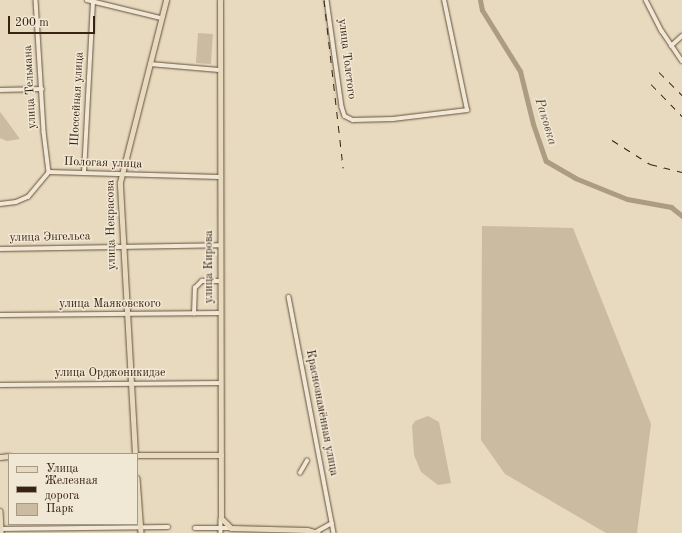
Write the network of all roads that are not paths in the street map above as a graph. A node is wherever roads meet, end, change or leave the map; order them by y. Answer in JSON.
{"nodes":[{"id":1,"x":36,"y":0,"type":"edge"},
{"id":2,"x":87,"y":0,"type":"edge"},
{"id":3,"x":166,"y":0,"type":"edge"},
{"id":4,"x":220,"y":0,"type":"edge"},
{"id":5,"x":327,"y":0,"type":"edge"},
{"id":6,"x":444,"y":0,"type":"edge"},
{"id":7,"x":646,"y":0,"type":"edge"},
{"id":8,"x":93,"y":2,"type":"junction"},
{"id":9,"x":161,"y":18,"type":"junction"},
{"id":10,"x":682,"y":36,"type":"edge"},
{"id":11,"x":671,"y":46,"type":"junction"},
{"id":12,"x":682,"y":61,"type":"edge"},
{"id":13,"x":150,"y":64,"type":"junction"},
{"id":14,"x":219,"y":70,"type":"junction"},
{"id":15,"x":42,"y":89,"type":"junction"},
{"id":16,"x":0,"y":90,"type":"edge"},
{"id":17,"x":50,"y":172,"type":"junction"},
{"id":18,"x":84,"y":173,"type":"junction"},
{"id":19,"x":121,"y":174,"type":"junction"},
{"id":20,"x":219,"y":177,"type":"junction"},
{"id":21,"x":0,"y":204,"type":"edge"},
{"id":22,"x":220,"y":245,"type":"junction"},
{"id":23,"x":122,"y":247,"type":"junction"},
{"id":24,"x":0,"y":249,"type":"edge"},
{"id":25,"x":220,"y":281,"type":"junction"},
{"id":26,"x":289,"y":297,"type":"dead end"},
{"id":27,"x":220,"y":313,"type":"junction"},
{"id":28,"x":194,"y":314,"type":"junction"},
{"id":29,"x":0,"y":315,"type":"edge"},
{"id":30,"x":126,"y":315,"type":"junction"},
{"id":31,"x":220,"y":383,"type":"junction"},
{"id":32,"x":0,"y":385,"type":"edge"},
{"id":33,"x":131,"y":385,"type":"junction"},
{"id":34,"x":136,"y":453,"type":"edge"},
{"id":35,"x":138,"y":455,"type":"edge"},
{"id":36,"x":220,"y":455,"type":"junction"},
{"id":37,"x":307,"y":461,"type":"dead end"},
{"id":38,"x":300,"y":473,"type":"dead end"},
{"id":39,"x":138,"y":494,"type":"edge"},
{"id":40,"x":0,"y":511,"type":"edge"},
{"id":41,"x":221,"y":518,"type":"junction"},
{"id":42,"x":332,"y":523,"type":"junction"},
{"id":43,"x":140,"y":527,"type":"junction"},
{"id":44,"x":168,"y":527,"type":"dead end"},
{"id":45,"x":195,"y":528,"type":"dead end"},
{"id":46,"x":221,"y":528,"type":"junction"},
{"id":47,"x":232,"y":528,"type":"junction"},
{"id":48,"x":1,"y":530,"type":"edge"},
{"id":49,"x":317,"y":532,"type":"edge"},
{"id":50,"x":141,"y":533,"type":"edge"},
{"id":51,"x":221,"y":533,"type":"edge"},
{"id":52,"x":334,"y":533,"type":"edge"}],
"edges":[{"from":1,"to":15,"type":"street","name":"улица Тельмана"},
{"from":2,"to":8,"type":"street"},
{"from":3,"to":9,"type":"highway","name":"улица Некрасова"},
{"from":4,"to":14,"type":"highway","name":"улица Кирова"},
{"from":5,"to":6,"type":"street","name":"улица Толстого"},
{"from":7,"to":11,"type":"street"},
{"from":8,"to":9,"type":"street"},
{"from":8,"to":18,"type":"street","name":"Шоссейная улица"},
{"from":9,"to":13,"type":"highway","name":"улица Некрасова"},
{"from":10,"to":11,"type":"street"},
{"from":11,"to":12,"type":"street"},
{"from":13,"to":14,"type":"street"},
{"from":13,"to":19,"type":"highway","name":"улица Некрасова"},
{"from":14,"to":20,"type":"highway","name":"улица Кирова"},
{"from":15,"to":16,"type":"street"},
{"from":15,"to":17,"type":"street","name":"улица Тельмана"},
{"from":17,"to":18,"type":"street","name":"Пологая улица"},
{"from":17,"to":21,"type":"street","name":"Пологая улица"},
{"from":18,"to":19,"type":"street","name":"Пологая улица"},
{"from":19,"to":20,"type":"street","name":"Пологая улица"},
{"from":19,"to":23,"type":"highway","name":"улица Некрасова"},
{"from":20,"to":22,"type":"highway","name":"улица Кирова"},
{"from":22,"to":23,"type":"street","name":"улица Энгельса"},
{"from":22,"to":25,"type":"highway","name":"улица Кирова"},
{"from":23,"to":24,"type":"street","name":"улица Энгельса"},
{"from":23,"to":30,"type":"highway","name":"улица Некрасова"},
{"from":25,"to":27,"type":"highway","name":"улица Кирова"},
{"from":25,"to":28,"type":"street"},
{"from":26,"to":42,"type":"street","name":"Краснознамённая улица"},
{"from":27,"to":28,"type":"street","name":"улица Маяковского"},
{"from":27,"to":31,"type":"highway","name":"улица Кирова"},
{"from":28,"to":30,"type":"street","name":"улица Маяковского"},
{"from":29,"to":30,"type":"street","name":"улица Маяковского"},
{"from":30,"to":33,"type":"highway","name":"улица Некрасова"},
{"from":31,"to":33,"type":"street","name":"улица Орджоникидзе"},
{"from":31,"to":36,"type":"highway","name":"улица Кирова"},
{"from":32,"to":33,"type":"street","name":"улица Орджоникидзе"},
{"from":33,"to":34,"type":"highway","name":"улица Некрасова"},
{"from":35,"to":36,"type":"highway"},
{"from":36,"to":41,"type":"highway","name":"улица Кирова"},
{"from":37,"to":38,"type":"street"},
{"from":39,"to":43,"type":"main road"},
{"from":40,"to":48,"type":"main road"},
{"from":41,"to":46,"type":"street","name":"улица Кирова"},
{"from":41,"to":47,"type":"highway"},
{"from":42,"to":49,"type":"street"},
{"from":42,"to":52,"type":"street","name":"Краснознамённая улица"},
{"from":43,"to":44,"type":"street"},
{"from":43,"to":48,"type":"street"},
{"from":43,"to":50,"type":"main road"},
{"from":45,"to":46,"type":"street"},
{"from":46,"to":47,"type":"street"},
{"from":46,"to":51,"type":"street","name":"улица Кирова"},
{"from":47,"to":49,"type":"highway"}]}
